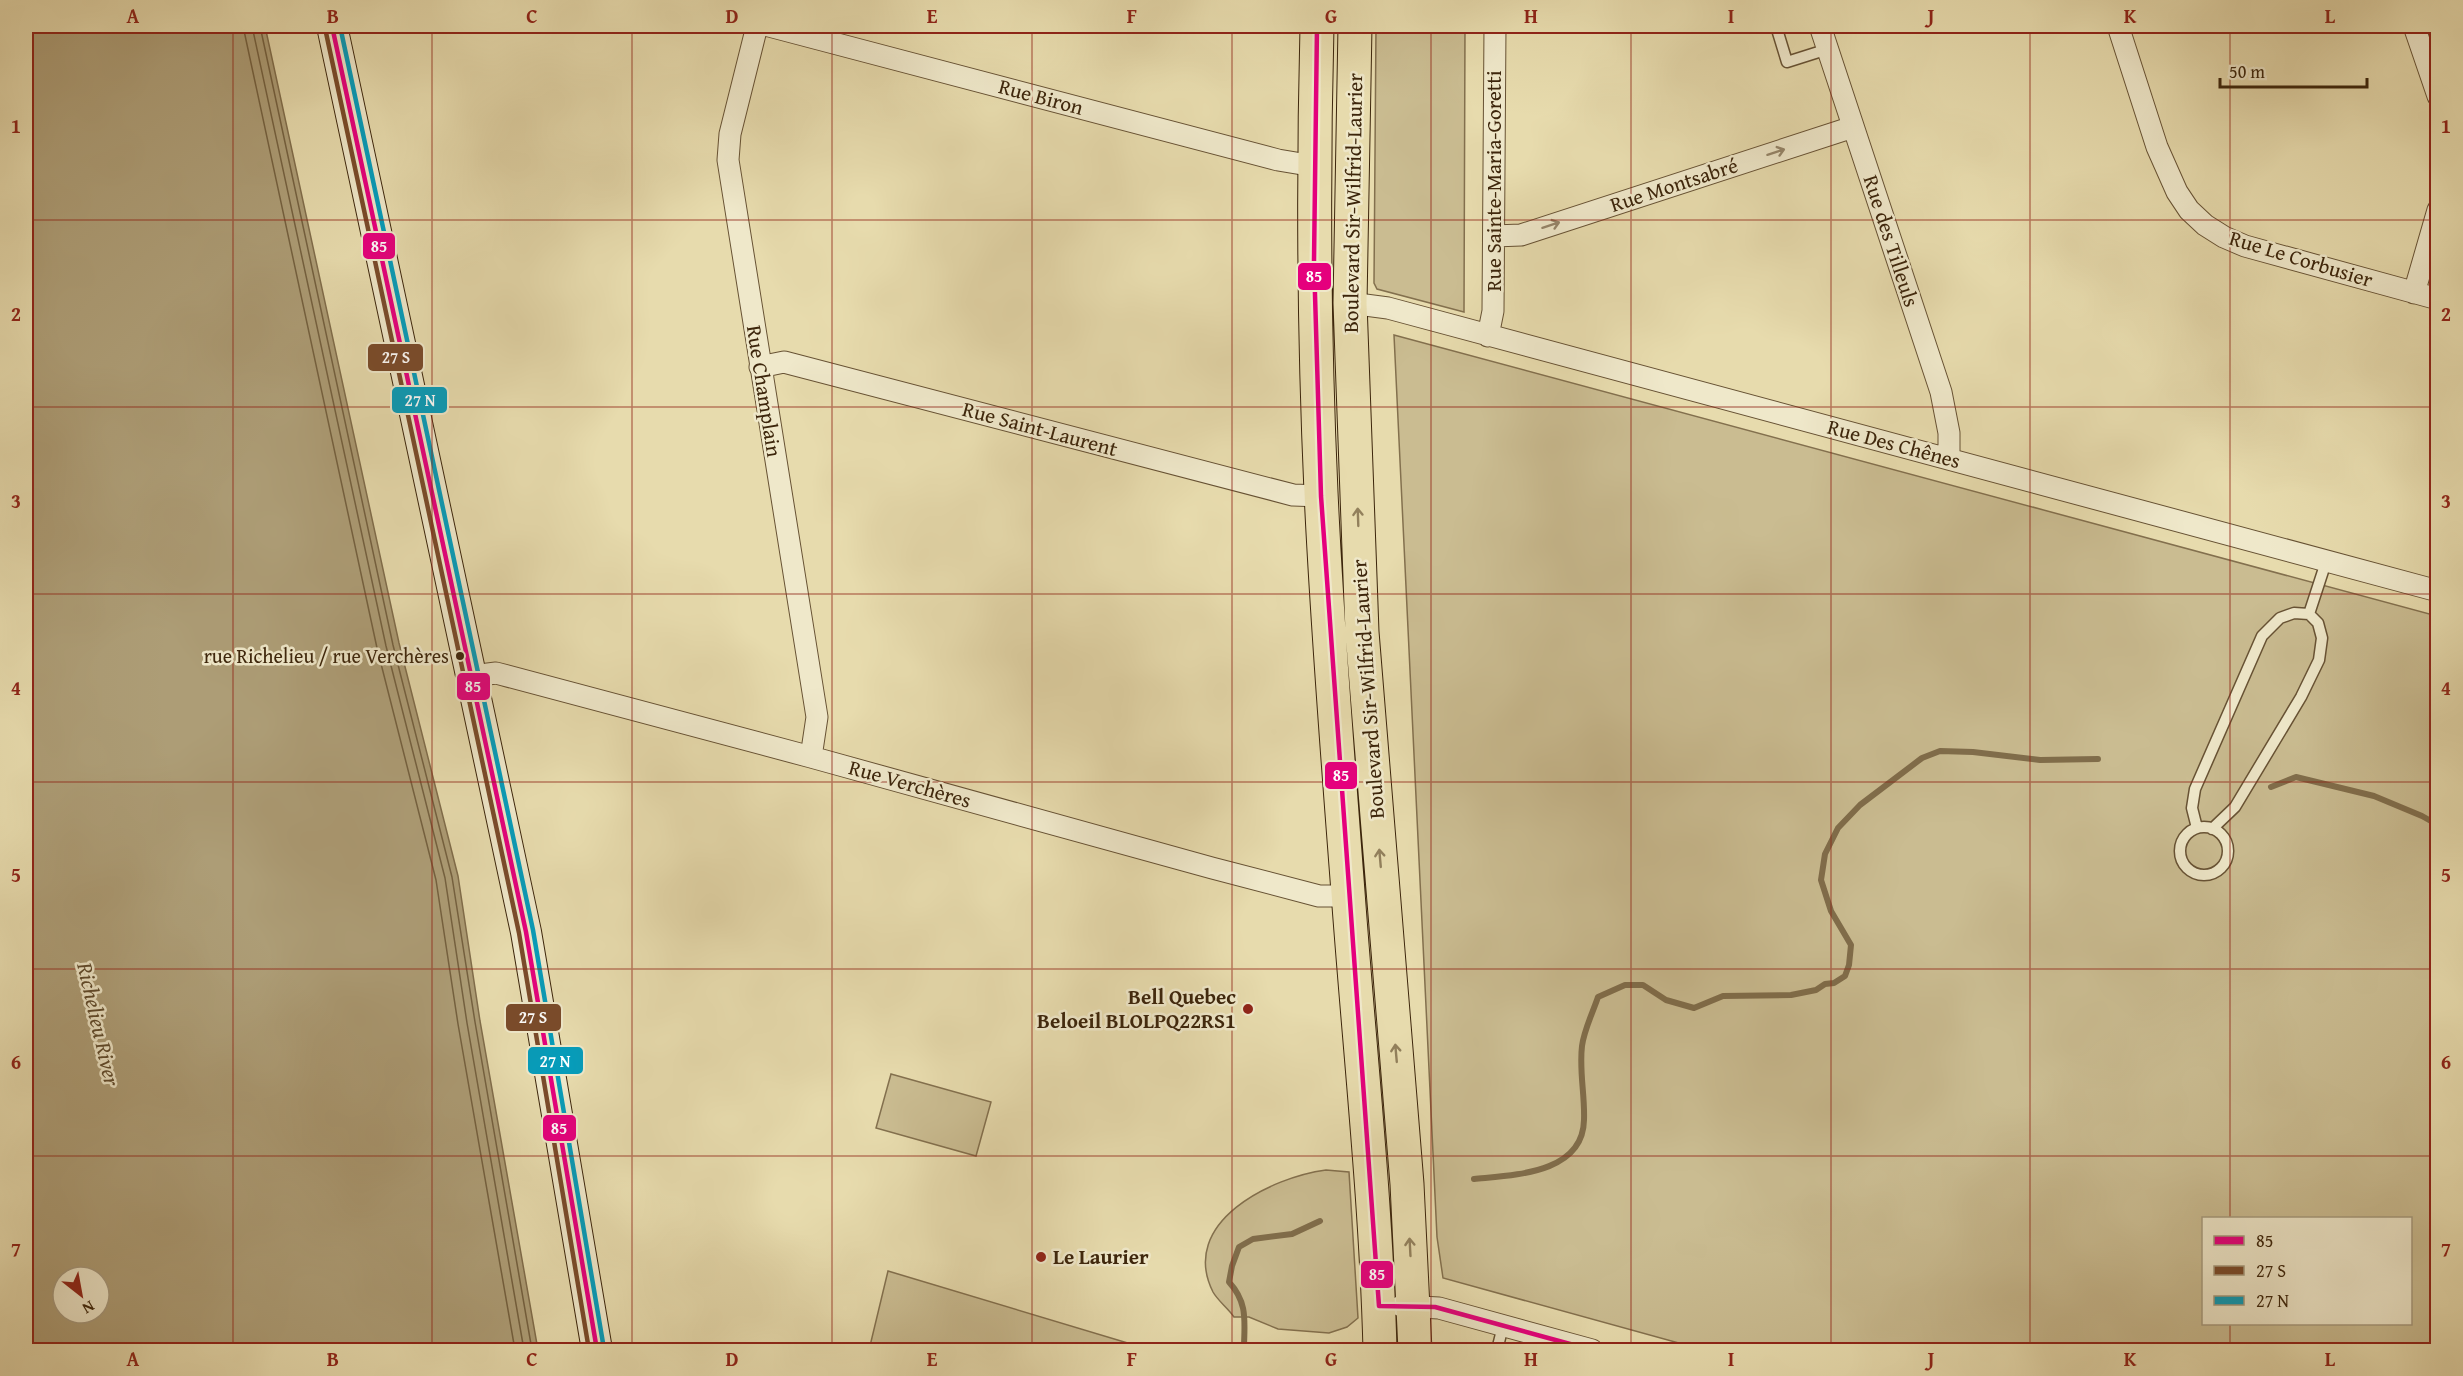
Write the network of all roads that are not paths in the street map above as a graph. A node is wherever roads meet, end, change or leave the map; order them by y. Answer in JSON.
{"nodes":[{"id":1,"x":332,"y":26,"type":"edge"},
{"id":2,"x":757,"y":26,"type":"edge"},
{"id":3,"x":770,"y":26,"type":"edge"},
{"id":4,"x":1317,"y":26,"type":"edge"},
{"id":5,"x":1355,"y":26,"type":"edge"},
{"id":6,"x":1495,"y":26,"type":"edge"},
{"id":7,"x":1776,"y":26,"type":"edge"},
{"id":8,"x":1820,"y":26,"type":"edge"},
{"id":9,"x":2118,"y":26,"type":"edge"},
{"id":10,"x":2414,"y":26,"type":"edge"},
{"id":11,"x":1828,"y":49,"type":"junction"},
{"id":12,"x":2438,"y":96,"type":"edge"},
{"id":13,"x":1853,"y":127,"type":"junction"},
{"id":14,"x":1314,"y":166,"type":"junction"},
{"id":15,"x":2438,"y":210,"type":"edge"},
{"id":16,"x":1494,"y":236,"type":"junction"},
{"id":17,"x":2414,"y":293,"type":"junction"},
{"id":18,"x":2438,"y":299,"type":"edge"},
{"id":19,"x":1350,"y":303,"type":"junction"},
{"id":20,"x":1488,"y":336,"type":"junction"},
{"id":21,"x":760,"y":367,"type":"junction"},
{"id":22,"x":1949,"y":459,"type":"junction"},
{"id":23,"x":1321,"y":496,"type":"junction"},
{"id":24,"x":2326,"y":562,"type":"junction"},
{"id":25,"x":2438,"y":591,"type":"edge"},
{"id":26,"x":2309,"y":614,"type":"junction"},
{"id":27,"x":472,"y":676,"type":"junction"},
{"id":28,"x":811,"y":757,"type":"junction"},
{"id":29,"x":2196,"y":828,"type":"junction"},
{"id":30,"x":2212,"y":829,"type":"junction"},
{"id":31,"x":1348,"y":896,"type":"junction"},
{"id":32,"x":1379,"y":1306,"type":"junction"},
{"id":33,"x":1412,"y":1306,"type":"junction"},
{"id":34,"x":1503,"y":1326,"type":"junction"},
{"id":35,"x":597,"y":1350,"type":"edge"},
{"id":36,"x":1380,"y":1350,"type":"edge"},
{"id":37,"x":1415,"y":1350,"type":"edge"},
{"id":38,"x":1497,"y":1350,"type":"edge"},
{"id":39,"x":1592,"y":1350,"type":"edge"}],
"edges":[{"from":1,"to":27,"type":"main road"},
{"from":2,"to":21,"type":"street","name":"Rue Champlain"},
{"from":3,"to":14,"type":"street","name":"Rue Biron"},
{"from":4,"to":14,"type":"main road","name":"Boulevard Sir-Wilfrid-Laurier"},
{"from":5,"to":19,"type":"main road","name":"Boulevard Sir-Wilfrid-Laurier"},
{"from":6,"to":16,"type":"street","name":"Rue Sainte-Maria-Goretti"},
{"from":7,"to":11,"type":"lane"},
{"from":8,"to":11,"type":"street","name":"Rue des Tilleuls"},
{"from":9,"to":17,"type":"street","name":"Rue Le Corbusier"},
{"from":10,"to":12,"type":"street"},
{"from":11,"to":13,"type":"street","name":"Rue des Tilleuls"},
{"from":16,"to":13,"type":"street","name":"Rue Montsabré","one_way":true},
{"from":13,"to":22,"type":"street","name":"Rue des Tilleuls"},
{"from":14,"to":23,"type":"main road","name":"Boulevard Sir-Wilfrid-Laurier"},
{"from":15,"to":17,"type":"street"},
{"from":16,"to":20,"type":"street","name":"Rue Sainte-Maria-Goretti"},
{"from":17,"to":18,"type":"street","name":"Rue Le Corbusier"},
{"from":19,"to":20,"type":"street","name":"Rue Des Chênes"},
{"from":33,"to":19,"type":"main road","name":"Boulevard Sir-Wilfrid-Laurier","one_way":true},
{"from":20,"to":22,"type":"street","name":"Rue Des Chênes"},
{"from":21,"to":23,"type":"street","name":"Rue Saint-Laurent"},
{"from":21,"to":28,"type":"street","name":"Rue Champlain"},
{"from":22,"to":24,"type":"street","name":"Rue Des Chênes"},
{"from":23,"to":31,"type":"main road","name":"Boulevard Sir-Wilfrid-Laurier"},
{"from":24,"to":25,"type":"street","name":"Rue Des Chênes"},
{"from":24,"to":26,"type":"lane"},
{"from":26,"to":29,"type":"lane"},
{"from":26,"to":30,"type":"lane"},
{"from":27,"to":28,"type":"street","name":"Rue Verchères"},
{"from":27,"to":35,"type":"main road"},
{"from":28,"to":31,"type":"street","name":"Rue Verchères"},
{"from":29,"to":30,"type":"lane"},
{"from":29,"to":30,"type":"lane"},
{"from":31,"to":32,"type":"main road","name":"Boulevard Sir-Wilfrid-Laurier"},
{"from":32,"to":33,"type":"street"},
{"from":32,"to":36,"type":"main road","name":"Boulevard Sir-Wilfrid-Laurier"},
{"from":33,"to":34,"type":"street"},
{"from":33,"to":37,"type":"main road","name":"Boulevard Sir-Wilfrid-Laurier"},
{"from":34,"to":38,"type":"lane"},
{"from":34,"to":39,"type":"street"}]}
